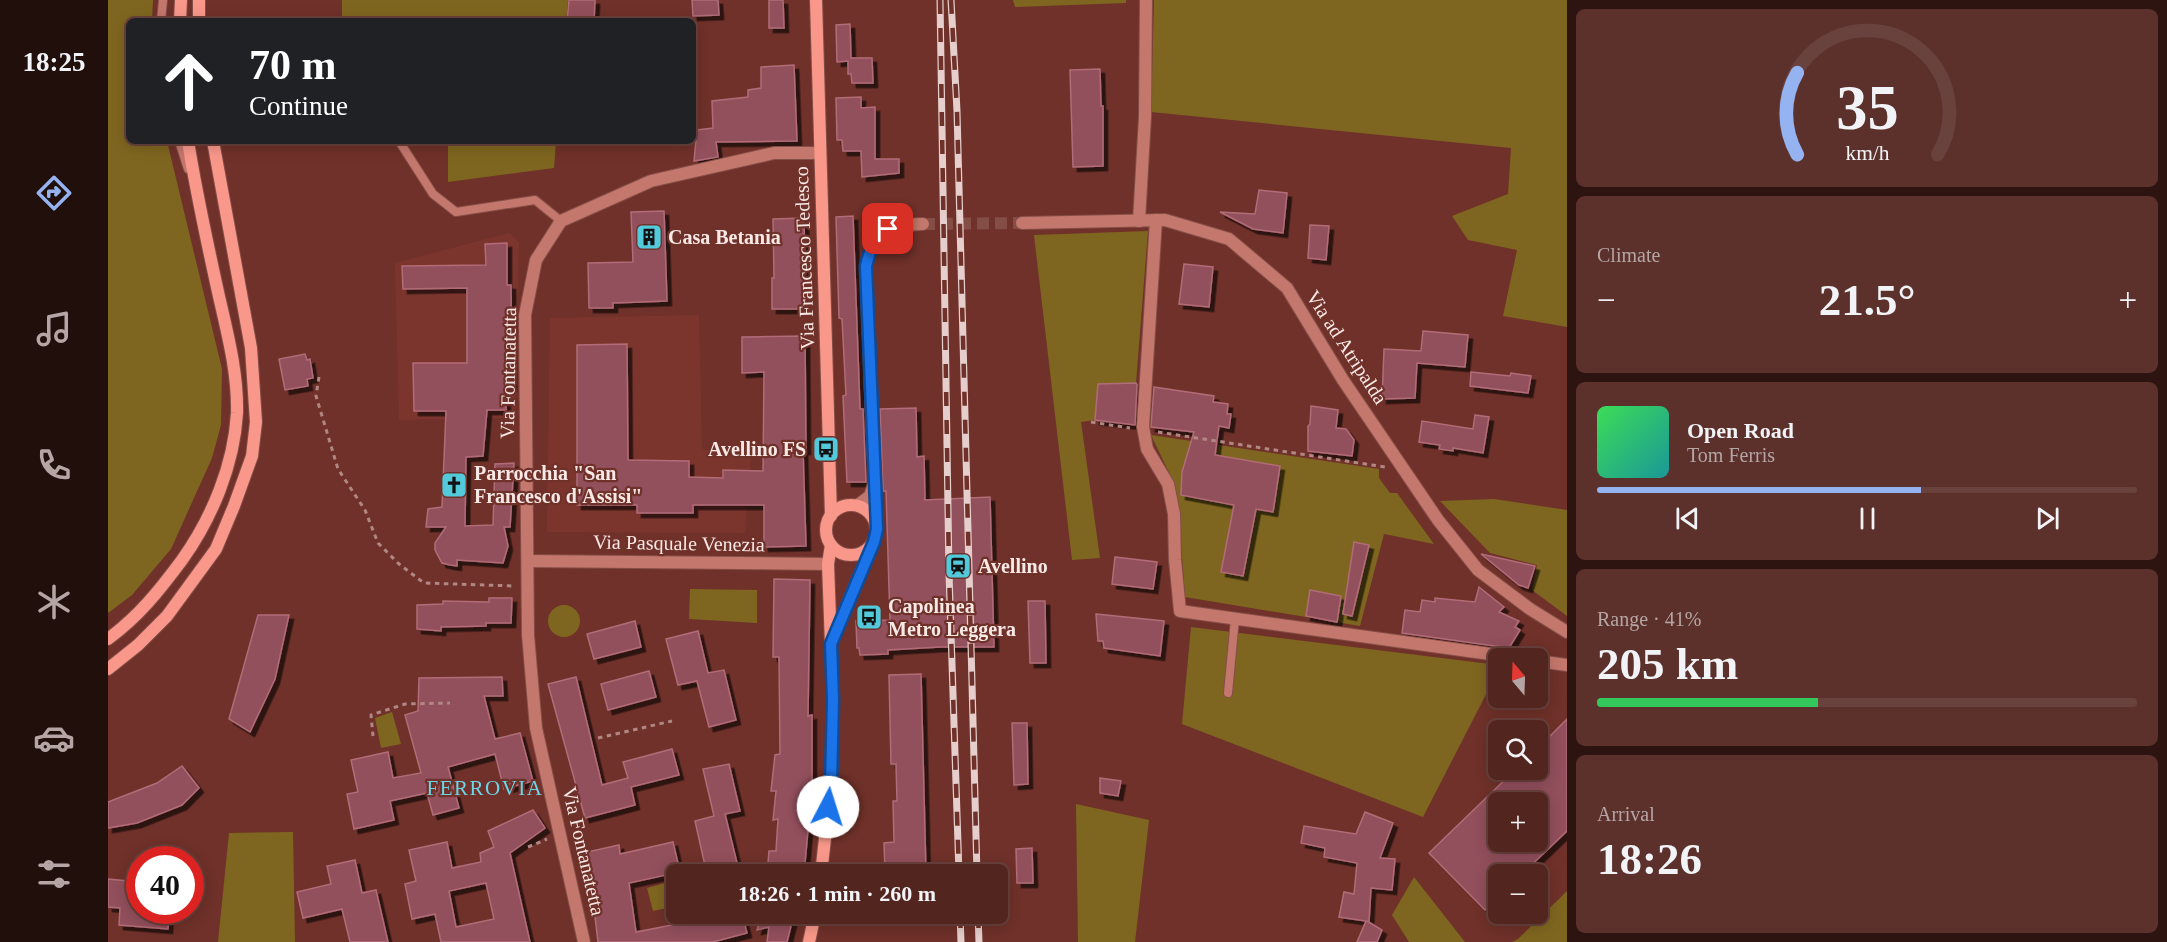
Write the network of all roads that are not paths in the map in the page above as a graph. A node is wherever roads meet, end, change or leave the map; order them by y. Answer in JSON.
{"nodes":[{"id":1,"x":163,"y":0,"type":"edge"},
{"id":2,"x":181,"y":0,"type":"edge"},
{"id":3,"x":199,"y":0,"type":"edge"},
{"id":4,"x":816,"y":0,"type":"edge"},
{"id":5,"x":1146,"y":0,"type":"edge"},
{"id":6,"x":161,"y":18,"type":"edge"},
{"id":7,"x":180,"y":18,"type":"edge"},
{"id":8,"x":199,"y":18,"type":"edge"},
{"id":9,"x":180,"y":144,"type":"edge"},
{"id":10,"x":188,"y":144,"type":"edge"},
{"id":11,"x":214,"y":144,"type":"edge"},
{"id":12,"x":401,"y":144,"type":"edge"},
{"id":13,"x":820,"y":153,"type":"junction"},
{"id":14,"x":196,"y":195,"type":"junction"},
{"id":15,"x":1156,"y":220,"type":"junction"},
{"id":16,"x":561,"y":221,"type":"junction"},
{"id":17,"x":1139,"y":221,"type":"junction"},
{"id":18,"x":1022,"y":223,"type":"tunnel mouth"},
{"id":19,"x":923,"y":224,"type":"tunnel mouth"},
{"id":20,"x":875,"y":480,"type":"junction"},
{"id":21,"x":830,"y":481,"type":"junction"},
{"id":22,"x":851,"y":506,"type":"junction"},
{"id":23,"x":831,"y":516,"type":"junction"},
{"id":24,"x":876,"y":523,"type":"junction"},
{"id":25,"x":874,"y":542,"type":"junction"},
{"id":26,"x":831,"y":545,"type":"junction"},
{"id":27,"x":529,"y":561,"type":"junction"},
{"id":28,"x":828,"y":564,"type":"junction"},
{"id":29,"x":1235,"y":619,"type":"junction"},
{"id":30,"x":1567,"y":632,"type":"edge"},
{"id":31,"x":108,"y":639,"type":"edge"},
{"id":32,"x":831,"y":644,"type":"junction"},
{"id":33,"x":1488,"y":654,"type":"edge"},
{"id":34,"x":1548,"y":662,"type":"edge"},
{"id":35,"x":1567,"y":665,"type":"edge"},
{"id":36,"x":108,"y":669,"type":"edge"},
{"id":37,"x":1228,"y":693,"type":"dead end"},
{"id":38,"x":822,"y":864,"type":"edge"},
{"id":39,"x":813,"y":924,"type":"edge"},
{"id":40,"x":584,"y":942,"type":"edge"},
{"id":41,"x":809,"y":942,"type":"edge"}],
"edges":[{"from":1,"to":6,"type":"lane"},
{"from":2,"to":7,"type":"street"},
{"from":3,"to":8,"type":"street"},
{"from":4,"to":13,"type":"street","name":"Via Francesco Tedesco"},
{"from":5,"to":17,"type":"street"},
{"from":9,"to":14,"type":"lane"},
{"from":10,"to":14,"type":"street"},
{"from":11,"to":36,"type":"street"},
{"from":12,"to":16,"type":"lane"},
{"from":13,"to":16,"type":"street"},
{"from":13,"to":21,"type":"street","name":"Via Francesco Tedesco"},
{"from":14,"to":31,"type":"street"},
{"from":15,"to":17,"type":"street","name":"Via ad Atripalda"},
{"from":15,"to":29,"type":"street"},
{"from":15,"to":30,"type":"street","name":"Via ad Atripalda"},
{"from":16,"to":27,"type":"street","name":"Via Fontanatetta"},
{"from":17,"to":18,"type":"street","name":"Via ad Atripalda"},
{"from":19,"to":20,"type":"street"},
{"from":20,"to":22,"type":"street"},
{"from":20,"to":24,"type":"street"},
{"from":21,"to":22,"type":"street"},
{"from":21,"to":23,"type":"street","name":"Via Francesco Tedesco"},
{"from":22,"to":23,"type":"street"},
{"from":22,"to":24,"type":"street"},
{"from":23,"to":26,"type":"street"},
{"from":24,"to":25,"type":"street"},
{"from":25,"to":26,"type":"street"},
{"from":25,"to":32,"type":"street"},
{"from":26,"to":28,"type":"street"},
{"from":27,"to":28,"type":"street","name":"Via Pasquale Venezia"},
{"from":27,"to":40,"type":"street","name":"Via Fontanatetta"},
{"from":28,"to":32,"type":"street"},
{"from":29,"to":33,"type":"street"},
{"from":29,"to":37,"type":"lane"},
{"from":32,"to":38,"type":"street"},
{"from":34,"to":35,"type":"street"},
{"from":39,"to":41,"type":"street"}]}
